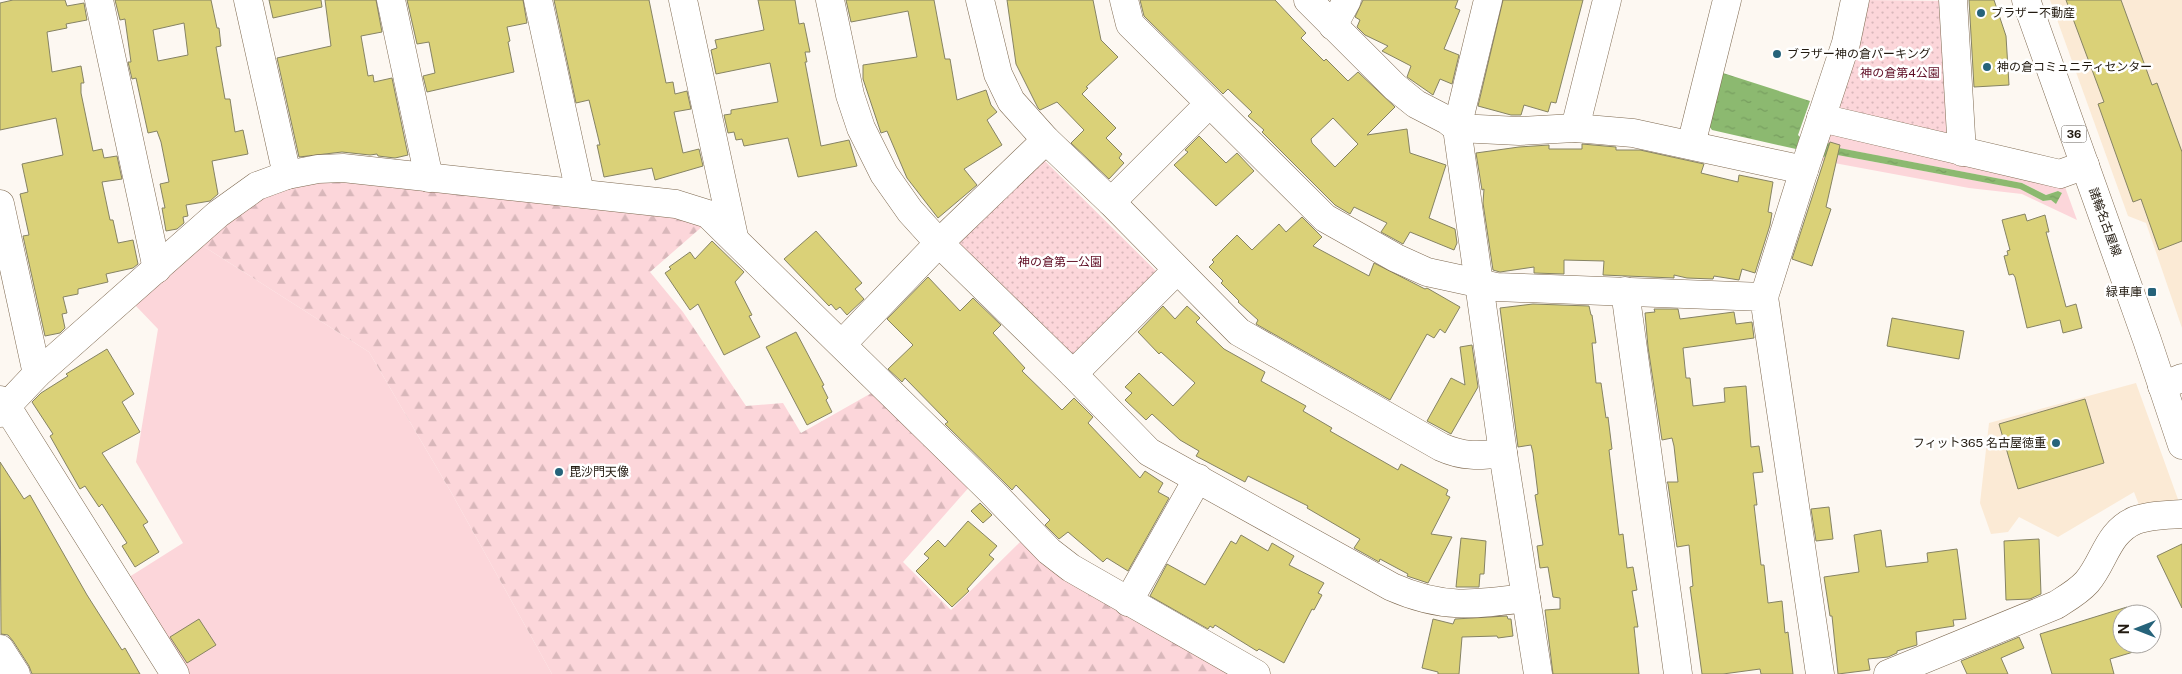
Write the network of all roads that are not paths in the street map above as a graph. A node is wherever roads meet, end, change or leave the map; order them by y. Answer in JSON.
{"nodes":[{"id":1,"x":99,"y":0,"type":"edge"},
{"id":2,"x":248,"y":0,"type":"edge"},
{"id":3,"x":391,"y":0,"type":"edge"},
{"id":4,"x":538,"y":0,"type":"edge"},
{"id":5,"x":683,"y":0,"type":"edge"},
{"id":6,"x":830,"y":0,"type":"edge"},
{"id":7,"x":980,"y":0,"type":"edge"},
{"id":8,"x":1124,"y":0,"type":"edge"},
{"id":9,"x":1308,"y":0,"type":"edge"},
{"id":10,"x":1347,"y":0,"type":"edge"},
{"id":11,"x":1488,"y":0,"type":"edge"},
{"id":12,"x":1607,"y":0,"type":"edge"},
{"id":13,"x":1726,"y":0,"type":"edge"},
{"id":14,"x":1855,"y":0,"type":"edge"},
{"id":15,"x":1953,"y":0,"type":"edge"},
{"id":16,"x":2026,"y":0,"type":"edge"},
{"id":17,"x":1333,"y":26,"type":"junction"},
{"id":18,"x":1208,"y":104,"type":"junction"},
{"id":19,"x":1821,"y":118,"type":"junction"},
{"id":20,"x":1456,"y":128,"type":"junction"},
{"id":21,"x":1575,"y":128,"type":"junction"},
{"id":22,"x":1046,"y":140,"type":"junction"},
{"id":23,"x":1691,"y":146,"type":"junction"},
{"id":24,"x":1962,"y":152,"type":"junction"},
{"id":25,"x":2085,"y":165,"type":"junction"},
{"id":26,"x":1804,"y":170,"type":"junction"},
{"id":27,"x":287,"y":175,"type":"junction"},
{"id":28,"x":429,"y":178,"type":"junction"},
{"id":29,"x":580,"y":193,"type":"junction"},
{"id":30,"x":1111,"y":202,"type":"junction"},
{"id":31,"x":0,"y":204,"type":"edge"},
{"id":32,"x":734,"y":238,"type":"junction"},
{"id":33,"x":939,"y":243,"type":"junction"},
{"id":34,"x":157,"y":269,"type":"junction"},
{"id":35,"x":1177,"y":270,"type":"junction"},
{"id":36,"x":1479,"y":283,"type":"junction"},
{"id":37,"x":1625,"y":291,"type":"junction"},
{"id":38,"x":1764,"y":297,"type":"junction"},
{"id":39,"x":842,"y":344,"type":"junction"},
{"id":40,"x":37,"y":374,"type":"junction"},
{"id":41,"x":1073,"y":374,"type":"junction"},
{"id":42,"x":2172,"y":382,"type":"edge"},
{"id":43,"x":2,"y":406,"type":"edge"},
{"id":44,"x":2182,"y":445,"type":"edge"},
{"id":45,"x":1504,"y":453,"type":"junction"},
{"id":46,"x":1198,"y":478,"type":"junction"},
{"id":47,"x":2182,"y":514,"type":"edge"},
{"id":48,"x":1526,"y":598,"type":"junction"},
{"id":49,"x":1128,"y":602,"type":"junction"},
{"id":50,"x":0,"y":649,"type":"edge"},
{"id":51,"x":1922,"y":667,"type":"edge"},
{"id":52,"x":16,"y":674,"type":"edge"},
{"id":53,"x":175,"y":674,"type":"edge"},
{"id":54,"x":1256,"y":674,"type":"edge"},
{"id":55,"x":1538,"y":674,"type":"edge"},
{"id":56,"x":1678,"y":674,"type":"edge"},
{"id":57,"x":1820,"y":674,"type":"edge"},
{"id":58,"x":1888,"y":674,"type":"edge"}],
"edges":[{"from":1,"to":34,"type":"street"},
{"from":2,"to":27,"type":"street"},
{"from":3,"to":28,"type":"street"},
{"from":4,"to":29,"type":"street"},
{"from":5,"to":32,"type":"street"},
{"from":6,"to":33,"type":"street"},
{"from":7,"to":22,"type":"street"},
{"from":8,"to":18,"type":"street"},
{"from":9,"to":17,"type":"street"},
{"from":10,"to":17,"type":"street"},
{"from":11,"to":20,"type":"street"},
{"from":12,"to":21,"type":"street"},
{"from":13,"to":23,"type":"street"},
{"from":14,"to":19,"type":"street"},
{"from":15,"to":24,"type":"street"},
{"from":16,"to":25,"type":"street","name":"諸輪名古屋線","number":"36"},
{"from":17,"to":20,"type":"street"},
{"from":18,"to":30,"type":"street"},
{"from":18,"to":36,"type":"street"},
{"from":19,"to":24,"type":"street"},
{"from":19,"to":26,"type":"street"},
{"from":20,"to":21,"type":"street"},
{"from":20,"to":36,"type":"street"},
{"from":21,"to":23,"type":"street"},
{"from":22,"to":30,"type":"street"},
{"from":22,"to":33,"type":"street"},
{"from":23,"to":26,"type":"street"},
{"from":24,"to":25,"type":"street"},
{"from":25,"to":42,"type":"street","name":"諸輪名古屋線","number":"36"},
{"from":26,"to":38,"type":"street"},
{"from":27,"to":28,"type":"street"},
{"from":27,"to":34,"type":"street"},
{"from":28,"to":29,"type":"street"},
{"from":29,"to":32,"type":"street"},
{"from":30,"to":35,"type":"street"},
{"from":31,"to":40,"type":"street"},
{"from":32,"to":39,"type":"street"},
{"from":33,"to":39,"type":"street"},
{"from":33,"to":41,"type":"street"},
{"from":34,"to":40,"type":"street"},
{"from":35,"to":41,"type":"street"},
{"from":35,"to":45,"type":"street"},
{"from":36,"to":37,"type":"street"},
{"from":36,"to":45,"type":"street"},
{"from":37,"to":38,"type":"street"},
{"from":37,"to":56,"type":"street"},
{"from":38,"to":57,"type":"street"},
{"from":39,"to":49,"type":"street"},
{"from":40,"to":43,"type":"street"},
{"from":41,"to":46,"type":"street"},
{"from":42,"to":44,"type":"street","name":"諸輪名古屋線","number":"36"},
{"from":43,"to":53,"type":"street"},
{"from":45,"to":48,"type":"street"},
{"from":46,"to":48,"type":"street"},
{"from":46,"to":49,"type":"street"},
{"from":47,"to":51,"type":"street"},
{"from":48,"to":55,"type":"street"},
{"from":49,"to":54,"type":"street"},
{"from":50,"to":52,"type":"street"},
{"from":51,"to":58,"type":"street"}]}
